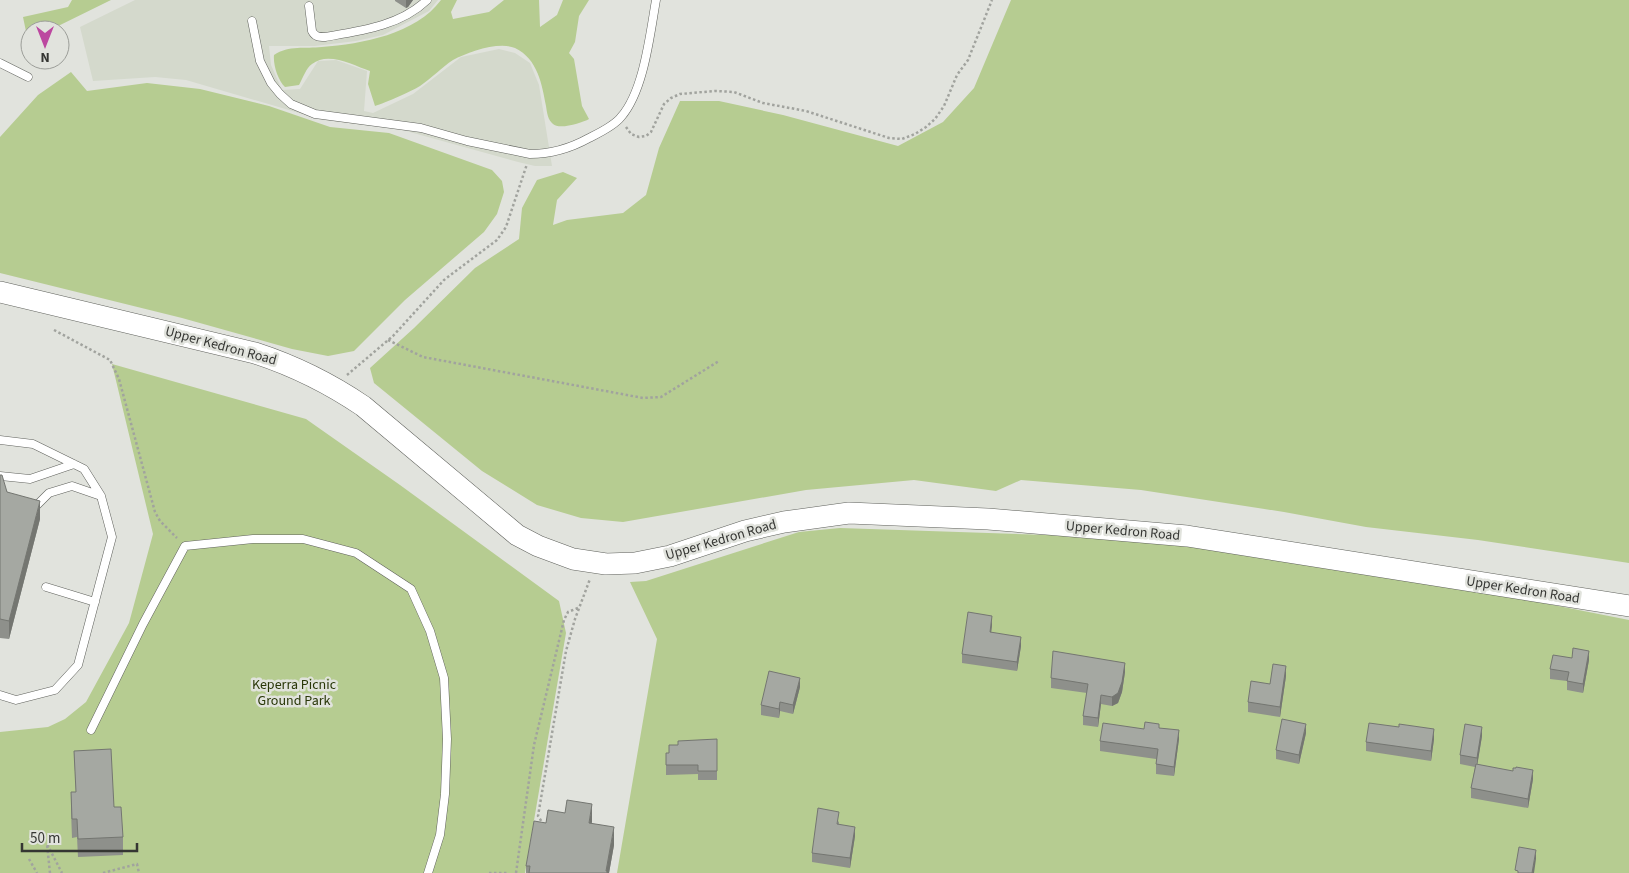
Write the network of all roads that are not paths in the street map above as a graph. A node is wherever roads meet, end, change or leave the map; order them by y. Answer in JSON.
{"nodes":[{"id":1,"x":427,"y":0,"type":"edge"},
{"id":2,"x":656,"y":0,"type":"edge"},
{"id":3,"x":308,"y":6,"type":"dead end"},
{"id":4,"x":252,"y":21,"type":"dead end"},
{"id":5,"x":0,"y":63,"type":"edge"},
{"id":6,"x":28,"y":77,"type":"dead end"},
{"id":7,"x":0,"y":292,"type":"edge"},
{"id":8,"x":0,"y":440,"type":"edge"},
{"id":9,"x":74,"y":464,"type":"junction"},
{"id":10,"x":0,"y":476,"type":"edge"},
{"id":11,"x":101,"y":496,"type":"junction"},
{"id":12,"x":36,"y":506,"type":"edge"},
{"id":13,"x":46,"y":587,"type":"dead end"},
{"id":14,"x":95,"y":602,"type":"junction"},
{"id":15,"x":1629,"y":606,"type":"edge"},
{"id":16,"x":0,"y":695,"type":"edge"},
{"id":17,"x":91,"y":730,"type":"dead end"},
{"id":18,"x":428,"y":873,"type":"edge"}],
"edges":[{"from":1,"to":3,"type":"lane"},
{"from":2,"to":4,"type":"lane"},
{"from":5,"to":6,"type":"lane"},
{"from":7,"to":15,"type":"main road","name":"Upper Kedron Road"},
{"from":8,"to":9,"type":"lane"},
{"from":9,"to":10,"type":"lane"},
{"from":9,"to":11,"type":"lane"},
{"from":11,"to":12,"type":"lane"},
{"from":11,"to":14,"type":"lane"},
{"from":13,"to":14,"type":"lane"},
{"from":14,"to":16,"type":"lane"},
{"from":17,"to":18,"type":"lane"}]}
